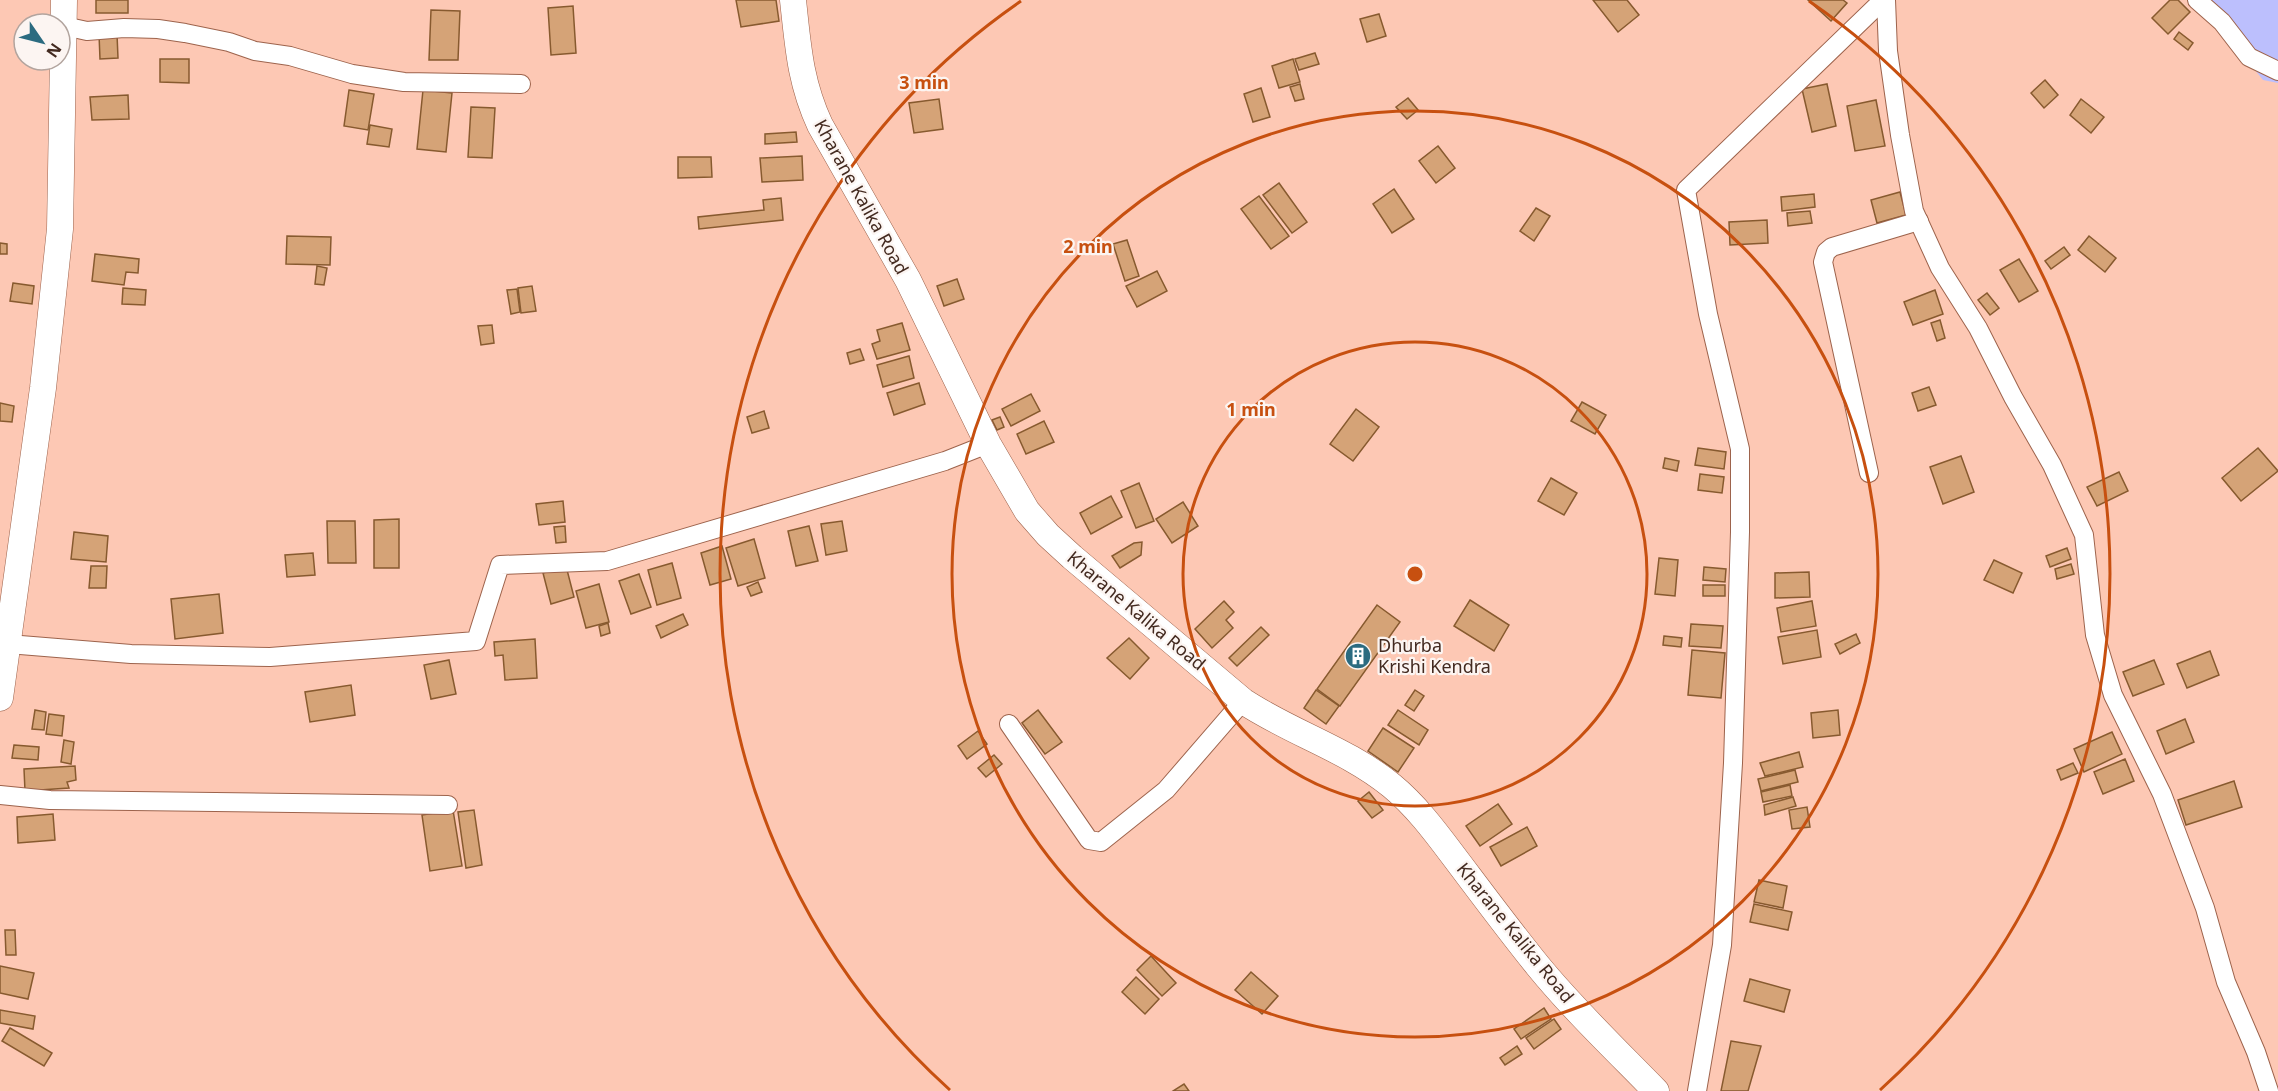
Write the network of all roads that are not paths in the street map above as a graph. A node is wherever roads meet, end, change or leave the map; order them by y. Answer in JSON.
{"nodes":[{"id":1,"x":793,"y":0,"type":"edge"},
{"id":2,"x":1884,"y":0,"type":"edge"},
{"id":3,"x":2197,"y":0,"type":"edge"},
{"id":4,"x":72,"y":28,"type":"edge"},
{"id":5,"x":2278,"y":71,"type":"edge"},
{"id":6,"x":63,"y":72,"type":"edge"},
{"id":7,"x":521,"y":84,"type":"dead end"},
{"id":8,"x":1919,"y":221,"type":"junction"},
{"id":9,"x":988,"y":444,"type":"junction"},
{"id":10,"x":1869,"y":472,"type":"dead end"},
{"id":11,"x":8,"y":644,"type":"junction"},
{"id":12,"x":0,"y":698,"type":"edge"},
{"id":13,"x":1243,"y":701,"type":"junction"},
{"id":14,"x":1009,"y":724,"type":"dead end"},
{"id":15,"x":0,"y":795,"type":"edge"},
{"id":16,"x":448,"y":805,"type":"dead end"},
{"id":17,"x":1656,"y":1091,"type":"edge"},
{"id":18,"x":1697,"y":1091,"type":"edge"},
{"id":19,"x":2269,"y":1091,"type":"edge"}],
"edges":[{"from":1,"to":9,"type":"street","name":"Kharane Kalika Road"},
{"from":2,"to":8,"type":"street"},
{"from":2,"to":18,"type":"street"},
{"from":3,"to":5,"type":"street"},
{"from":4,"to":7,"type":"street"},
{"from":6,"to":11,"type":"street"},
{"from":8,"to":10,"type":"street"},
{"from":8,"to":19,"type":"street"},
{"from":9,"to":11,"type":"street"},
{"from":9,"to":13,"type":"street","name":"Kharane Kalika Road"},
{"from":11,"to":12,"type":"street"},
{"from":13,"to":14,"type":"street"},
{"from":13,"to":17,"type":"street","name":"Kharane Kalika Road"},
{"from":15,"to":16,"type":"street"}]}
